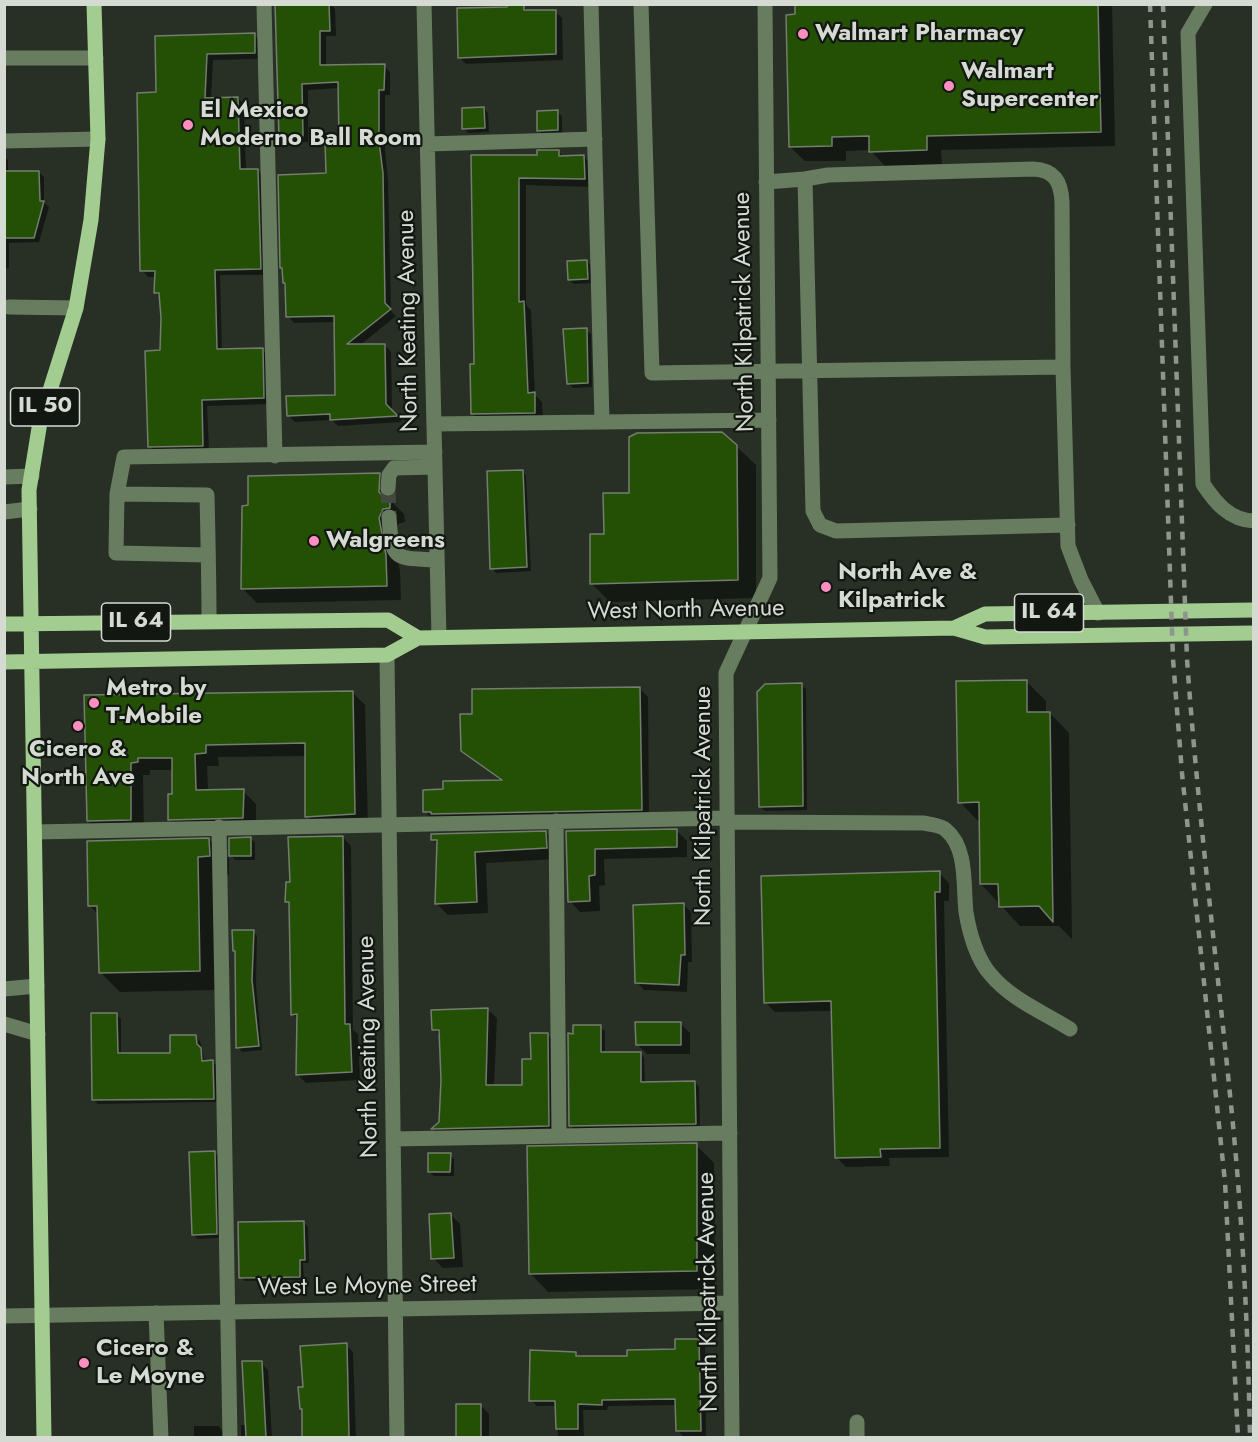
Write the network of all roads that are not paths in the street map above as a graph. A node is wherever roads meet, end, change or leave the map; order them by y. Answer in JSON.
{"nodes":[{"id":1,"x":94,"y":4,"type":"edge"},
{"id":2,"x":264,"y":4,"type":"edge"},
{"id":3,"x":424,"y":4,"type":"edge"},
{"id":4,"x":591,"y":4,"type":"edge"},
{"id":5,"x":641,"y":4,"type":"edge"},
{"id":6,"x":765,"y":4,"type":"edge"},
{"id":7,"x":1205,"y":4,"type":"edge"},
{"id":8,"x":4,"y":58,"type":"edge"},
{"id":9,"x":96,"y":58,"type":"junction"},
{"id":10,"x":98,"y":139,"type":"junction"},
{"id":11,"x":594,"y":139,"type":"junction"},
{"id":12,"x":4,"y":141,"type":"edge"},
{"id":13,"x":427,"y":144,"type":"junction"},
{"id":14,"x":805,"y":179,"type":"junction"},
{"id":15,"x":766,"y":182,"type":"junction"},
{"id":16,"x":9,"y":307,"type":"dead end"},
{"id":17,"x":76,"y":308,"type":"junction"},
{"id":18,"x":1063,"y":367,"type":"junction"},
{"id":19,"x":811,"y":371,"type":"junction"},
{"id":20,"x":768,"y":372,"type":"junction"},
{"id":21,"x":769,"y":420,"type":"junction"},
{"id":22,"x":602,"y":421,"type":"junction"},
{"id":23,"x":434,"y":424,"type":"junction"},
{"id":24,"x":274,"y":456,"type":"junction"},
{"id":25,"x":435,"y":459,"type":"junction"},
{"id":26,"x":32,"y":476,"type":"junction"},
{"id":27,"x":4,"y":477,"type":"edge"},
{"id":28,"x":388,"y":488,"type":"tunnel mouth"},
{"id":29,"x":117,"y":494,"type":"junction"},
{"id":30,"x":30,"y":509,"type":"junction"},
{"id":31,"x":4,"y":512,"type":"edge"},
{"id":32,"x":389,"y":516,"type":"tunnel mouth"},
{"id":33,"x":1254,"y":521,"type":"edge"},
{"id":34,"x":1068,"y":525,"type":"junction"},
{"id":35,"x":208,"y":555,"type":"junction"},
{"id":36,"x":437,"y":560,"type":"junction"},
{"id":37,"x":1254,"y":610,"type":"edge"},
{"id":38,"x":1098,"y":613,"type":"junction"},
{"id":39,"x":209,"y":621,"type":"junction"},
{"id":40,"x":4,"y":624,"type":"edge"},
{"id":41,"x":31,"y":624,"type":"junction"},
{"id":42,"x":954,"y":628,"type":"junction"},
{"id":43,"x":746,"y":632,"type":"junction"},
{"id":44,"x":1254,"y":633,"type":"edge"},
{"id":45,"x":439,"y":637,"type":"junction"},
{"id":46,"x":418,"y":638,"type":"junction"},
{"id":47,"x":387,"y":655,"type":"junction"},
{"id":48,"x":32,"y":661,"type":"junction"},
{"id":49,"x":4,"y":662,"type":"edge"},
{"id":50,"x":727,"y":820,"type":"junction"},
{"id":51,"x":556,"y":821,"type":"junction"},
{"id":52,"x":389,"y":823,"type":"junction"},
{"id":53,"x":219,"y":827,"type":"junction"},
{"id":54,"x":34,"y":832,"type":"junction"},
{"id":55,"x":37,"y":986,"type":"junction"},
{"id":56,"x":4,"y":989,"type":"edge"},
{"id":57,"x":4,"y":1024,"type":"edge"},
{"id":58,"x":1070,"y":1029,"type":"dead end"},
{"id":59,"x":38,"y":1034,"type":"junction"},
{"id":60,"x":730,"y":1133,"type":"junction"},
{"id":61,"x":560,"y":1136,"type":"junction"},
{"id":62,"x":393,"y":1139,"type":"junction"},
{"id":63,"x":731,"y":1304,"type":"junction"},
{"id":64,"x":394,"y":1308,"type":"junction"},
{"id":65,"x":228,"y":1312,"type":"junction"},
{"id":66,"x":156,"y":1313,"type":"junction"},
{"id":67,"x":42,"y":1315,"type":"junction"},
{"id":68,"x":4,"y":1316,"type":"edge"},
{"id":69,"x":857,"y":1422,"type":"dead end"},
{"id":70,"x":44,"y":1437,"type":"edge"},
{"id":71,"x":161,"y":1437,"type":"edge"},
{"id":72,"x":230,"y":1437,"type":"edge"},
{"id":73,"x":397,"y":1437,"type":"edge"},
{"id":74,"x":732,"y":1437,"type":"edge"},
{"id":75,"x":858,"y":1437,"type":"edge"}],
"edges":[{"from":1,"to":9,"type":"main road","number":"IL 50"},
{"from":2,"to":24,"type":"street"},
{"from":3,"to":13,"type":"street","name":"North Keating Avenue"},
{"from":4,"to":11,"type":"street"},
{"from":5,"to":20,"type":"street"},
{"from":6,"to":15,"type":"street","name":"North Kilpatrick Avenue"},
{"from":7,"to":33,"type":"street"},
{"from":8,"to":9,"type":"street"},
{"from":9,"to":10,"type":"main road","number":"IL 50"},
{"from":10,"to":12,"type":"street"},
{"from":10,"to":17,"type":"main road","number":"IL 50"},
{"from":11,"to":13,"type":"street"},
{"from":11,"to":22,"type":"street"},
{"from":13,"to":23,"type":"street","name":"North Keating Avenue"},
{"from":14,"to":15,"type":"street"},
{"from":14,"to":18,"type":"street"},
{"from":14,"to":19,"type":"street"},
{"from":15,"to":20,"type":"street","name":"North Kilpatrick Avenue"},
{"from":16,"to":17,"type":"street"},
{"from":17,"to":26,"type":"main road","number":"IL 50"},
{"from":18,"to":19,"type":"street"},
{"from":18,"to":34,"type":"street"},
{"from":19,"to":20,"type":"street"},
{"from":19,"to":34,"type":"street"},
{"from":20,"to":21,"type":"street","name":"North Kilpatrick Avenue"},
{"from":21,"to":22,"type":"street"},
{"from":21,"to":43,"type":"street","name":"North Kilpatrick Avenue"},
{"from":22,"to":23,"type":"street"},
{"from":23,"to":25,"type":"street","name":"North Keating Avenue"},
{"from":24,"to":25,"type":"street"},
{"from":24,"to":29,"type":"street"},
{"from":25,"to":28,"type":"street"},
{"from":25,"to":36,"type":"street","name":"North Keating Avenue"},
{"from":26,"to":27,"type":"street"},
{"from":26,"to":30,"type":"main road","number":"IL 50"},
{"from":29,"to":35,"type":"street"},
{"from":29,"to":35,"type":"street"},
{"from":30,"to":31,"type":"street"},
{"from":30,"to":41,"type":"main road","number":"IL 50"},
{"from":32,"to":36,"type":"street"},
{"from":34,"to":38,"type":"street"},
{"from":35,"to":39,"type":"street"},
{"from":36,"to":45,"type":"street","name":"North Keating Avenue"},
{"from":37,"to":38,"type":"main road","name":"West North Avenue","number":"IL 64"},
{"from":38,"to":42,"type":"main road","name":"West North Avenue","number":"IL 64"},
{"from":39,"to":41,"type":"main road","number":"IL 64"},
{"from":39,"to":46,"type":"main road","number":"IL 64"},
{"from":40,"to":41,"type":"main road","number":"IL 64"},
{"from":41,"to":48,"type":"main road","number":"IL 50"},
{"from":42,"to":43,"type":"main road","name":"West North Avenue","number":"IL 64"},
{"from":42,"to":44,"type":"main road","name":"West North Avenue","number":"IL 64"},
{"from":43,"to":45,"type":"main road","name":"West North Avenue","number":"IL 64"},
{"from":43,"to":50,"type":"street","name":"North Kilpatrick Avenue"},
{"from":45,"to":46,"type":"main road","name":"West North Avenue","number":"IL 64"},
{"from":46,"to":47,"type":"main road","name":"West North Avenue","number":"IL 64"},
{"from":47,"to":48,"type":"main road","name":"West North Avenue","number":"IL 64"},
{"from":47,"to":52,"type":"street","name":"North Keating Avenue"},
{"from":48,"to":49,"type":"main road","name":"West North Avenue","number":"IL 64"},
{"from":48,"to":54,"type":"main road","number":"IL 50"},
{"from":50,"to":51,"type":"street"},
{"from":50,"to":58,"type":"street"},
{"from":50,"to":60,"type":"street","name":"North Kilpatrick Avenue"},
{"from":51,"to":52,"type":"street"},
{"from":51,"to":61,"type":"street"},
{"from":52,"to":53,"type":"street"},
{"from":52,"to":62,"type":"street","name":"North Keating Avenue"},
{"from":53,"to":54,"type":"street"},
{"from":53,"to":65,"type":"street"},
{"from":54,"to":55,"type":"main road","number":"IL 50"},
{"from":55,"to":56,"type":"street"},
{"from":55,"to":59,"type":"main road","number":"IL 50"},
{"from":57,"to":59,"type":"street"},
{"from":59,"to":67,"type":"main road","number":"IL 50"},
{"from":60,"to":61,"type":"street"},
{"from":60,"to":63,"type":"street","name":"North Kilpatrick Avenue"},
{"from":61,"to":62,"type":"street"},
{"from":62,"to":64,"type":"street","name":"North Keating Avenue"},
{"from":63,"to":64,"type":"street","name":"West Le Moyne Street"},
{"from":63,"to":74,"type":"street","name":"North Kilpatrick Avenue"},
{"from":64,"to":65,"type":"street","name":"West Le Moyne Street"},
{"from":64,"to":73,"type":"street","name":"North Keating Avenue"},
{"from":65,"to":66,"type":"street","name":"West Le Moyne Street"},
{"from":65,"to":72,"type":"street"},
{"from":66,"to":67,"type":"street","name":"West Le Moyne Street"},
{"from":66,"to":71,"type":"street"},
{"from":67,"to":68,"type":"street","name":"West Le Moyne Street"},
{"from":67,"to":70,"type":"main road","number":"IL 50"},
{"from":69,"to":75,"type":"street"}]}
